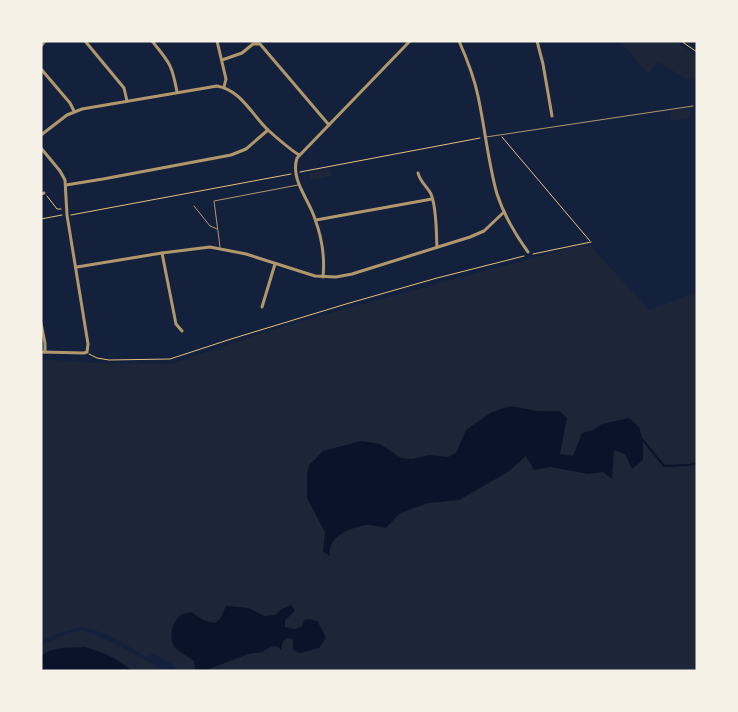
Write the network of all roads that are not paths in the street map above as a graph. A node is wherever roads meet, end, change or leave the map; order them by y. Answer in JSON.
{"nodes":[{"id":1,"x":45,"y":41,"type":"edge"},
{"id":2,"x":85,"y":41,"type":"edge"},
{"id":3,"x":152,"y":41,"type":"edge"},
{"id":4,"x":217,"y":41,"type":"edge"},
{"id":5,"x":410,"y":41,"type":"edge"},
{"id":6,"x":460,"y":41,"type":"edge"},
{"id":7,"x":537,"y":41,"type":"edge"},
{"id":8,"x":41,"y":46,"type":"edge"},
{"id":9,"x":222,"y":60,"type":"junction"},
{"id":10,"x":41,"y":69,"type":"edge"},
{"id":11,"x":224,"y":87,"type":"junction"},
{"id":12,"x":177,"y":92,"type":"junction"},
{"id":13,"x":127,"y":100,"type":"junction"},
{"id":14,"x":693,"y":106,"type":"dead end"},
{"id":15,"x":74,"y":112,"type":"junction"},
{"id":16,"x":552,"y":116,"type":"dead end"},
{"id":17,"x":329,"y":125,"type":"junction"},
{"id":18,"x":268,"y":130,"type":"junction"},
{"id":19,"x":41,"y":136,"type":"edge"},
{"id":20,"x":486,"y":137,"type":"junction"},
{"id":21,"x":41,"y":148,"type":"edge"},
{"id":22,"x":299,"y":154,"type":"junction"},
{"id":23,"x":418,"y":173,"type":"dead end"},
{"id":24,"x":66,"y":185,"type":"junction"},
{"id":25,"x":298,"y":185,"type":"junction"},
{"id":26,"x":432,"y":199,"type":"junction"},
{"id":27,"x":194,"y":206,"type":"dead end"},
{"id":28,"x":504,"y":212,"type":"junction"},
{"id":29,"x":316,"y":220,"type":"junction"},
{"id":30,"x":218,"y":229,"type":"junction"},
{"id":31,"x":436,"y":247,"type":"junction"},
{"id":32,"x":220,"y":248,"type":"junction"},
{"id":33,"x":528,"y":252,"type":"dead end"},
{"id":34,"x":162,"y":253,"type":"junction"},
{"id":35,"x":276,"y":264,"type":"junction"},
{"id":36,"x":77,"y":267,"type":"junction"},
{"id":37,"x":323,"y":276,"type":"junction"},
{"id":38,"x":262,"y":307,"type":"dead end"},
{"id":39,"x":41,"y":323,"type":"edge"},
{"id":40,"x":182,"y":331,"type":"dead end"},
{"id":41,"x":43,"y":352,"type":"edge"}],
"edges":[{"from":1,"to":8,"type":"street"},
{"from":2,"to":13,"type":"street"},
{"from":3,"to":12,"type":"street"},
{"from":4,"to":9,"type":"street"},
{"from":5,"to":17,"type":"street"},
{"from":6,"to":20,"type":"street"},
{"from":7,"to":16,"type":"street"},
{"from":9,"to":11,"type":"street"},
{"from":9,"to":17,"type":"street"},
{"from":10,"to":15,"type":"street"},
{"from":11,"to":12,"type":"street"},
{"from":11,"to":18,"type":"street"},
{"from":12,"to":13,"type":"street"},
{"from":13,"to":15,"type":"street"},
{"from":14,"to":20,"type":"lane"},
{"from":15,"to":19,"type":"street"},
{"from":17,"to":22,"type":"street"},
{"from":18,"to":22,"type":"street"},
{"from":18,"to":24,"type":"street"},
{"from":20,"to":28,"type":"street"},
{"from":21,"to":24,"type":"street"},
{"from":22,"to":25,"type":"street"},
{"from":23,"to":26,"type":"street"},
{"from":24,"to":36,"type":"street"},
{"from":25,"to":29,"type":"street"},
{"from":25,"to":30,"type":"lane"},
{"from":26,"to":29,"type":"street"},
{"from":26,"to":31,"type":"street"},
{"from":27,"to":30,"type":"lane"},
{"from":28,"to":31,"type":"street"},
{"from":28,"to":33,"type":"street"},
{"from":29,"to":37,"type":"street"},
{"from":30,"to":32,"type":"lane"},
{"from":31,"to":37,"type":"street"},
{"from":32,"to":34,"type":"street"},
{"from":32,"to":35,"type":"street"},
{"from":34,"to":36,"type":"street"},
{"from":34,"to":40,"type":"street"},
{"from":35,"to":37,"type":"street"},
{"from":35,"to":38,"type":"street"},
{"from":36,"to":41,"type":"street"},
{"from":39,"to":41,"type":"street"}]}
